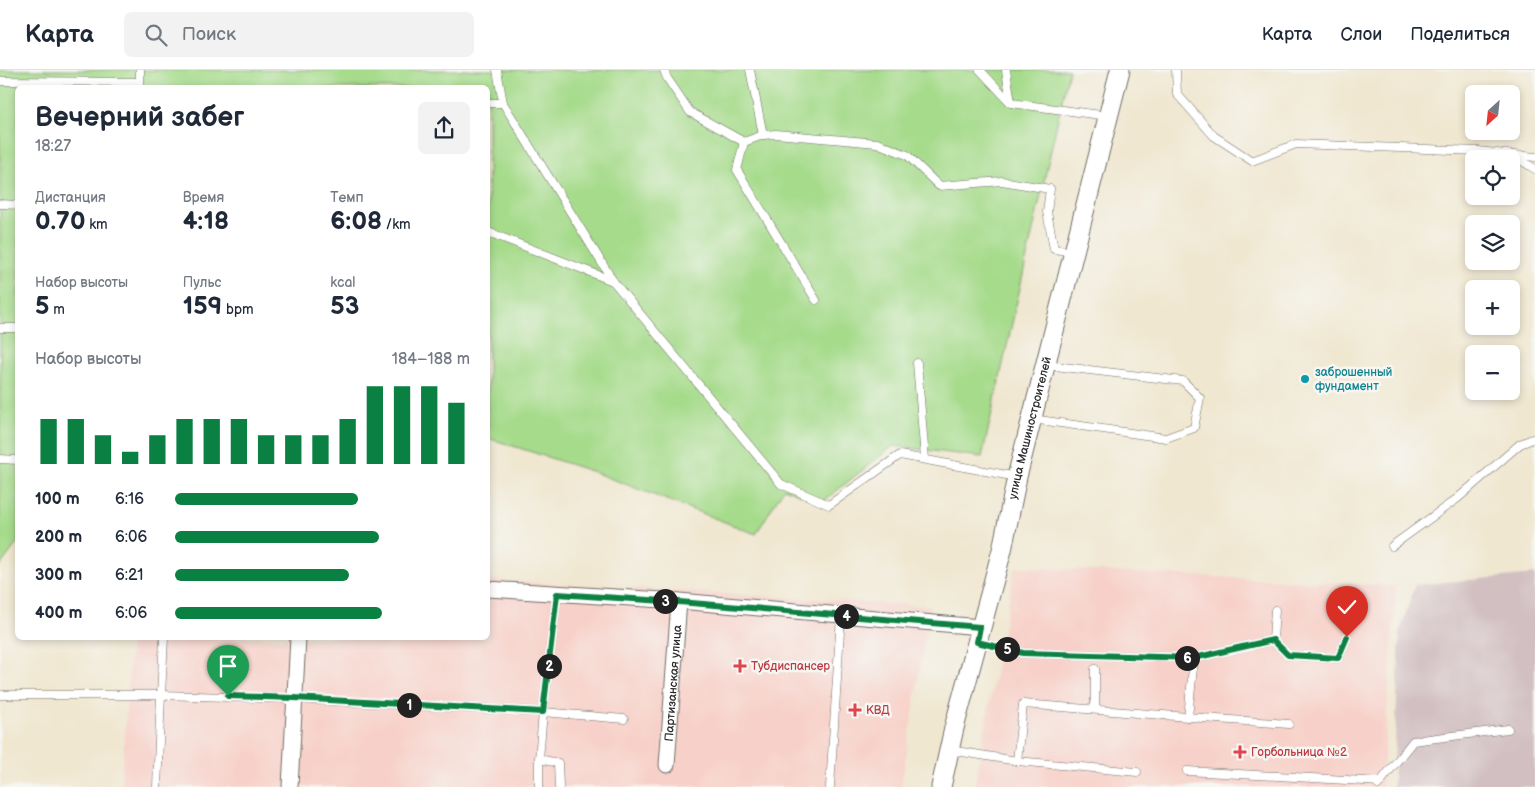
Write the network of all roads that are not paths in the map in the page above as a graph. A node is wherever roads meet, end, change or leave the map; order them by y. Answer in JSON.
{"nodes":[{"id":1,"x":140,"y":70,"type":"edge"},
{"id":2,"x":497,"y":70,"type":"edge"},
{"id":3,"x":664,"y":70,"type":"edge"},
{"id":4,"x":750,"y":70,"type":"edge"},
{"id":5,"x":980,"y":70,"type":"edge"},
{"id":6,"x":1006,"y":70,"type":"edge"},
{"id":7,"x":1120,"y":70,"type":"edge"},
{"id":8,"x":1176,"y":70,"type":"edge"},
{"id":9,"x":0,"y":81,"type":"edge"},
{"id":10,"x":140,"y":85,"type":"edge"},
{"id":11,"x":490,"y":103,"type":"edge"},
{"id":12,"x":503,"y":103,"type":"junction"},
{"id":13,"x":1011,"y":103,"type":"junction"},
{"id":14,"x":1108,"y":116,"type":"junction"},
{"id":15,"x":763,"y":135,"type":"junction"},
{"id":16,"x":744,"y":142,"type":"junction"},
{"id":17,"x":1465,"y":150,"type":"edge"},
{"id":18,"x":1520,"y":155,"type":"edge"},
{"id":19,"x":1535,"y":156,"type":"edge"},
{"id":20,"x":1520,"y":159,"type":"edge"},
{"id":21,"x":1535,"y":169,"type":"edge"},
{"id":22,"x":0,"y":204,"type":"edge"},
{"id":23,"x":15,"y":205,"type":"edge"},
{"id":24,"x":490,"y":233,"type":"edge"},
{"id":25,"x":1074,"y":253,"type":"junction"},
{"id":26,"x":613,"y":281,"type":"junction"},
{"id":27,"x":816,"y":300,"type":"dead end"},
{"id":28,"x":0,"y":328,"type":"edge"},
{"id":29,"x":15,"y":328,"type":"edge"},
{"id":30,"x":917,"y":364,"type":"dead end"},
{"id":31,"x":1046,"y":365,"type":"junction"},
{"id":32,"x":1032,"y":419,"type":"junction"},
{"id":33,"x":1535,"y":438,"type":"edge"},
{"id":34,"x":0,"y":459,"type":"edge"},
{"id":35,"x":925,"y":459,"type":"junction"},
{"id":36,"x":15,"y":460,"type":"edge"},
{"id":37,"x":1017,"y":478,"type":"junction"},
{"id":38,"x":1392,"y":546,"type":"dead end"},
{"id":39,"x":490,"y":589,"type":"edge"},
{"id":40,"x":557,"y":594,"type":"junction"},
{"id":41,"x":679,"y":602,"type":"junction"},
{"id":42,"x":1275,"y":610,"type":"dead end"},
{"id":43,"x":842,"y":616,"type":"junction"},
{"id":44,"x":979,"y":634,"type":"junction"},
{"id":45,"x":1347,"y":637,"type":"dead end"},
{"id":46,"x":164,"y":640,"type":"edge"},
{"id":47,"x":298,"y":640,"type":"edge"},
{"id":48,"x":1273,"y":640,"type":"junction"},
{"id":49,"x":1194,"y":658,"type":"junction"},
{"id":50,"x":1095,"y":669,"type":"dead end"},
{"id":51,"x":0,"y":694,"type":"edge"},
{"id":52,"x":161,"y":695,"type":"junction"},
{"id":53,"x":294,"y":698,"type":"junction"},
{"id":54,"x":1095,"y":710,"type":"junction"},
{"id":55,"x":543,"y":712,"type":"junction"},
{"id":56,"x":1188,"y":717,"type":"junction"},
{"id":57,"x":624,"y":719,"type":"dead end"},
{"id":58,"x":1289,"y":724,"type":"dead end"},
{"id":59,"x":1508,"y":729,"type":"dead end"},
{"id":60,"x":950,"y":750,"type":"junction"},
{"id":61,"x":539,"y":760,"type":"junction"},
{"id":62,"x":1017,"y":761,"type":"junction"},
{"id":63,"x":667,"y":765,"type":"dead end"},
{"id":64,"x":1186,"y":771,"type":"dead end"},
{"id":65,"x":1137,"y":772,"type":"dead end"},
{"id":66,"x":1379,"y":784,"type":"edge"},
{"id":67,"x":157,"y":787,"type":"edge"},
{"id":68,"x":290,"y":787,"type":"edge"},
{"id":69,"x":539,"y":787,"type":"edge"},
{"id":70,"x":559,"y":787,"type":"edge"},
{"id":71,"x":830,"y":787,"type":"edge"},
{"id":72,"x":941,"y":787,"type":"edge"}],
"edges":[{"from":1,"to":10,"type":"lane"},
{"from":2,"to":12,"type":"lane"},
{"from":3,"to":16,"type":"lane"},
{"from":4,"to":15,"type":"lane"},
{"from":5,"to":13,"type":"lane"},
{"from":6,"to":13,"type":"lane"},
{"from":7,"to":14,"type":"street","name":"улица Машиностроителей"},
{"from":8,"to":17,"type":"lane"},
{"from":9,"to":10,"type":"lane"},
{"from":11,"to":12,"type":"lane"},
{"from":12,"to":26,"type":"lane"},
{"from":13,"to":14,"type":"lane"},
{"from":14,"to":25,"type":"street","name":"улица Машиностроителей"},
{"from":15,"to":16,"type":"lane"},
{"from":15,"to":25,"type":"lane"},
{"from":16,"to":27,"type":"lane"},
{"from":18,"to":19,"type":"lane"},
{"from":20,"to":21,"type":"lane"},
{"from":22,"to":23,"type":"lane"},
{"from":24,"to":26,"type":"lane"},
{"from":25,"to":31,"type":"street","name":"улица Машиностроителей"},
{"from":26,"to":35,"type":"lane"},
{"from":28,"to":29,"type":"lane"},
{"from":30,"to":35,"type":"lane"},
{"from":31,"to":32,"type":"street","name":"улица Машиностроителей"},
{"from":31,"to":32,"type":"lane"},
{"from":32,"to":37,"type":"street","name":"улица Машиностроителей"},
{"from":33,"to":38,"type":"lane"},
{"from":34,"to":36,"type":"lane"},
{"from":35,"to":37,"type":"lane"},
{"from":37,"to":44,"type":"street","name":"улица Машиностроителей"},
{"from":39,"to":40,"type":"street"},
{"from":40,"to":41,"type":"street"},
{"from":40,"to":55,"type":"lane"},
{"from":41,"to":43,"type":"street"},
{"from":41,"to":63,"type":"street","name":"Партизанская улица"},
{"from":42,"to":48,"type":"lane"},
{"from":43,"to":44,"type":"street"},
{"from":43,"to":71,"type":"lane"},
{"from":44,"to":49,"type":"lane"},
{"from":44,"to":60,"type":"street","name":"улица Машиностроителей"},
{"from":45,"to":48,"type":"lane"},
{"from":46,"to":52,"type":"lane"},
{"from":47,"to":53,"type":"street"},
{"from":48,"to":49,"type":"lane"},
{"from":49,"to":56,"type":"lane"},
{"from":50,"to":54,"type":"lane"},
{"from":51,"to":52,"type":"lane"},
{"from":52,"to":53,"type":"lane"},
{"from":52,"to":67,"type":"lane"},
{"from":53,"to":55,"type":"lane"},
{"from":53,"to":68,"type":"street"},
{"from":54,"to":56,"type":"lane"},
{"from":54,"to":62,"type":"lane"},
{"from":55,"to":57,"type":"lane"},
{"from":55,"to":61,"type":"lane"},
{"from":56,"to":58,"type":"lane"},
{"from":59,"to":66,"type":"lane"},
{"from":60,"to":62,"type":"lane"},
{"from":60,"to":72,"type":"street","name":"улица Машиностроителей"},
{"from":61,"to":69,"type":"lane"},
{"from":61,"to":70,"type":"lane"},
{"from":62,"to":65,"type":"lane"},
{"from":64,"to":66,"type":"lane"}]}
